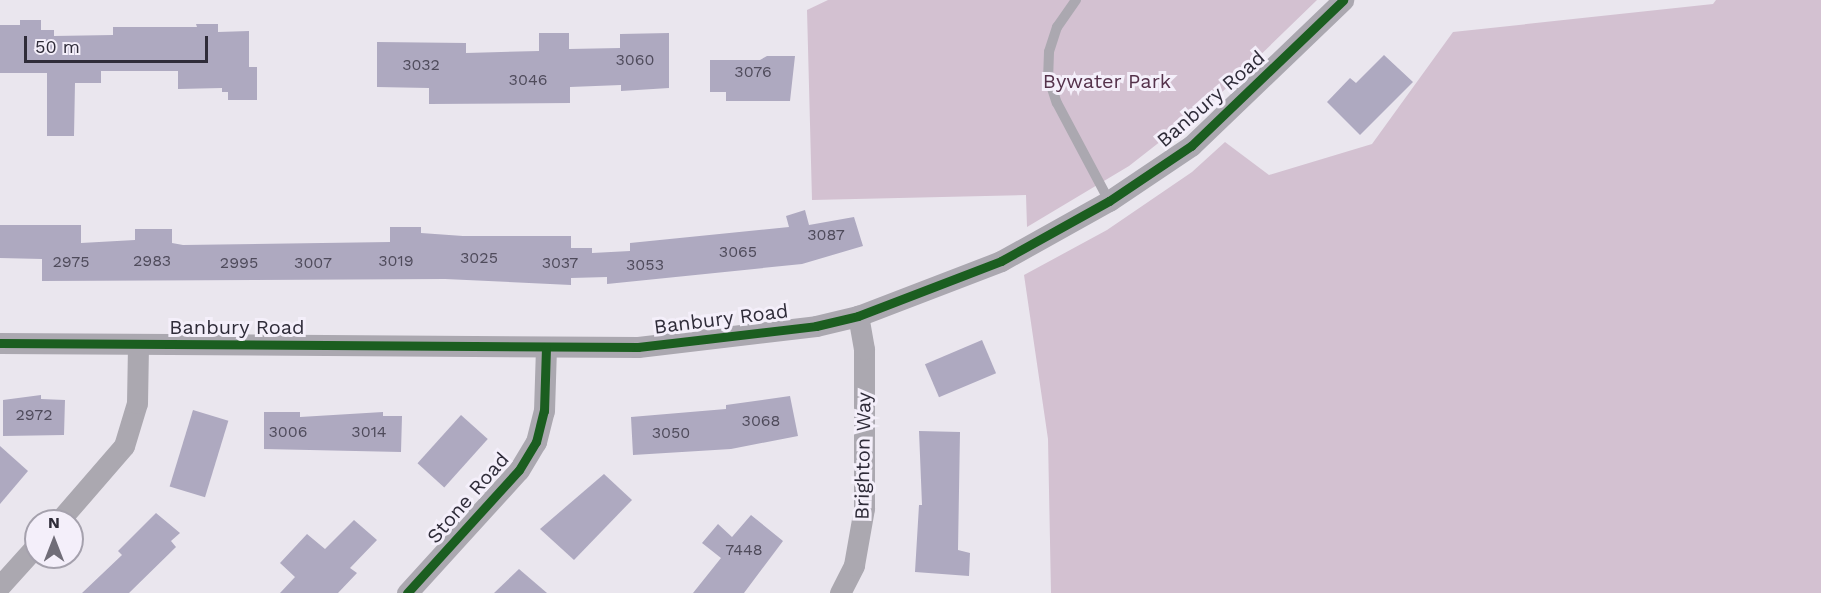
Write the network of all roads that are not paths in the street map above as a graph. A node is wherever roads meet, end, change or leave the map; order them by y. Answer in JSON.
{"nodes":[{"id":1,"x":1076,"y":0,"type":"edge"},
{"id":2,"x":1343,"y":0,"type":"edge"},
{"id":3,"x":1109,"y":201,"type":"junction"},
{"id":4,"x":858,"y":316,"type":"junction"},
{"id":5,"x":0,"y":343,"type":"edge"},
{"id":6,"x":138,"y":344,"type":"junction"},
{"id":7,"x":546,"y":347,"type":"junction"},
{"id":8,"x":69,"y":509,"type":"edge"},
{"id":9,"x":24,"y":559,"type":"edge"},
{"id":10,"x":0,"y":586,"type":"edge"},
{"id":11,"x":407,"y":593,"type":"edge"},
{"id":12,"x":840,"y":593,"type":"edge"}],
"edges":[{"from":1,"to":3,"type":"lane"},
{"from":2,"to":3,"type":"street","name":"Banbury Road"},
{"from":3,"to":4,"type":"street","name":"Banbury Road"},
{"from":4,"to":7,"type":"street","name":"Banbury Road"},
{"from":4,"to":12,"type":"street","name":"Brighton Way"},
{"from":5,"to":6,"type":"street","name":"Banbury Road"},
{"from":6,"to":7,"type":"street","name":"Banbury Road"},
{"from":6,"to":8,"type":"street"},
{"from":7,"to":11,"type":"street","name":"Stone Road"},
{"from":9,"to":10,"type":"street"}]}
